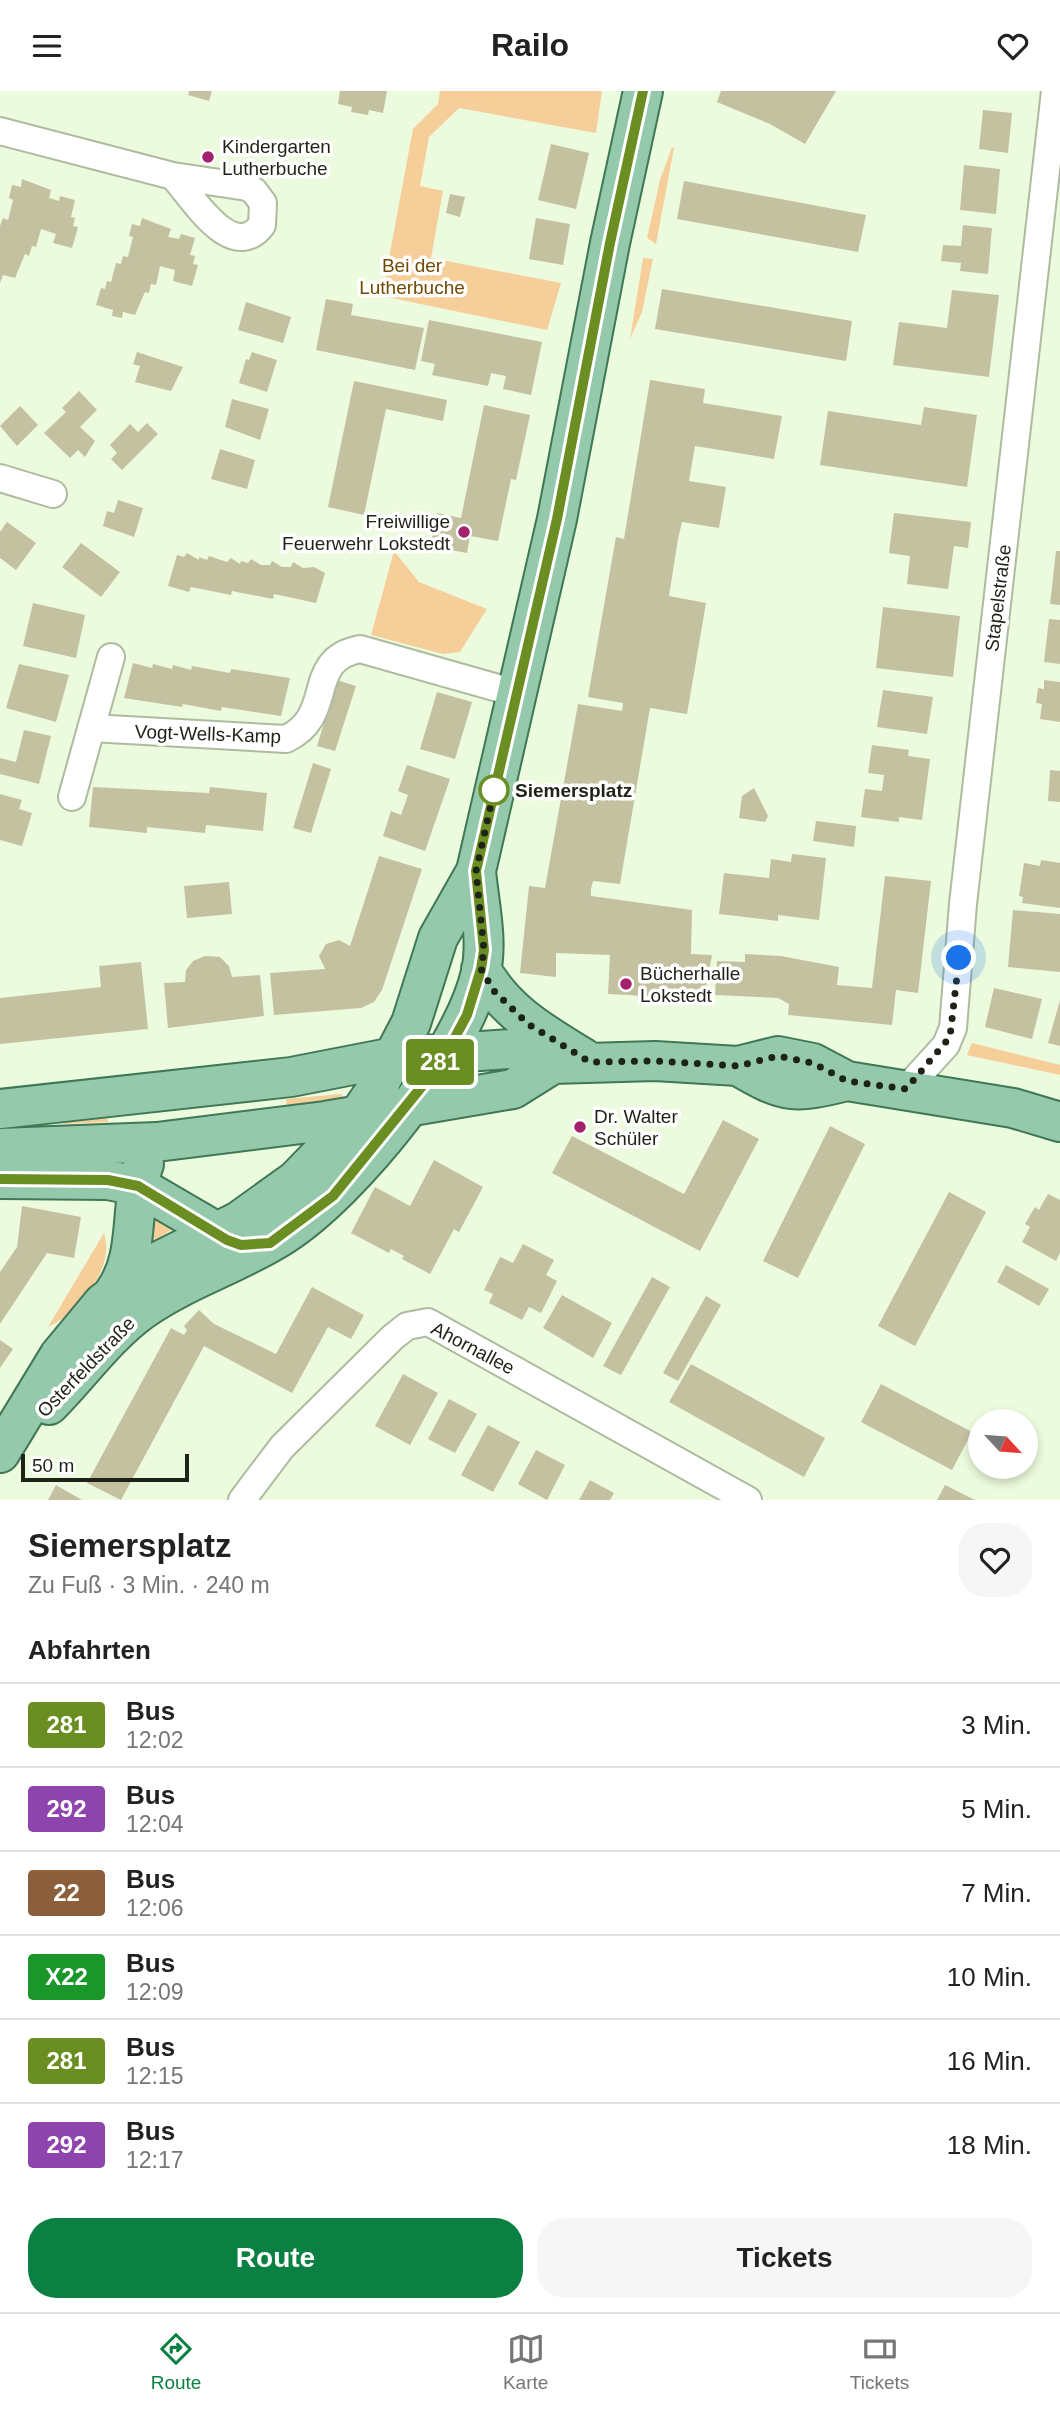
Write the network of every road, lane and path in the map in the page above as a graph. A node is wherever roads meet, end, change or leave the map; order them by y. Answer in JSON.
{"nodes":[{"id":1,"x":643,"y":91,"type":"edge"},
{"id":2,"x":1055,"y":91,"type":"edge"},
{"id":3,"x":0,"y":131,"type":"edge"},
{"id":4,"x":173,"y":176,"type":"dead end"},
{"id":5,"x":0,"y":478,"type":"edge"},
{"id":6,"x":53,"y":493,"type":"dead end"},
{"id":7,"x":111,"y":657,"type":"dead end"},
{"id":8,"x":519,"y":694,"type":"junction"},
{"id":9,"x":90,"y":728,"type":"junction"},
{"id":10,"x":72,"y":797,"type":"dead end"},
{"id":11,"x":476,"y":871,"type":"junction"},
{"id":12,"x":481,"y":969,"type":"junction"},
{"id":13,"x":590,"y":1062,"type":"junction"},
{"id":14,"x":419,"y":1069,"type":"junction"},
{"id":15,"x":202,"y":1087,"type":"junction"},
{"id":16,"x":906,"y":1089,"type":"junction"},
{"id":17,"x":0,"y":1109,"type":"edge"},
{"id":18,"x":358,"y":1116,"type":"junction"},
{"id":19,"x":1060,"y":1122,"type":"edge"},
{"id":20,"x":157,"y":1142,"type":"junction"},
{"id":21,"x":0,"y":1148,"type":"edge"},
{"id":22,"x":0,"y":1179,"type":"edge"},
{"id":23,"x":138,"y":1186,"type":"junction"},
{"id":24,"x":214,"y":1233,"type":"junction"},
{"id":25,"x":270,"y":1243,"type":"junction"},
{"id":26,"x":111,"y":1296,"type":"junction"},
{"id":27,"x":0,"y":1456,"type":"edge"},
{"id":28,"x":242,"y":1500,"type":"edge"},
{"id":29,"x":748,"y":1500,"type":"edge"}],
"edges":[{"from":1,"to":8,"type":"main road"},
{"from":2,"to":16,"type":"street","name":"Stapelstraße"},
{"from":3,"to":4,"type":"street"},
{"from":5,"to":6,"type":"street"},
{"from":7,"to":9,"type":"street"},
{"from":8,"to":9,"type":"street","name":"Vogt-Wells-Kamp"},
{"from":8,"to":11,"type":"main road"},
{"from":9,"to":10,"type":"street"},
{"from":11,"to":12,"type":"main road"},
{"from":11,"to":14,"type":"main road"},
{"from":12,"to":13,"type":"main road"},
{"from":12,"to":14,"type":"main road"},
{"from":13,"to":14,"type":"main road"},
{"from":13,"to":16,"type":"main road"},
{"from":14,"to":15,"type":"main road"},
{"from":14,"to":18,"type":"main road"},
{"from":14,"to":18,"type":"main road","name":"Osterfeldstraße"},
{"from":14,"to":25,"type":"main road","name":"Osterfeldstraße"},
{"from":15,"to":17,"type":"main road"},
{"from":15,"to":20,"type":"main road"},
{"from":16,"to":19,"type":"main road"},
{"from":18,"to":20,"type":"main road"},
{"from":18,"to":24,"type":"main road","name":"Osterfeldstraße"},
{"from":20,"to":21,"type":"main road"},
{"from":20,"to":23,"type":"main road"},
{"from":22,"to":23,"type":"main road"},
{"from":23,"to":24,"type":"main road"},
{"from":23,"to":26,"type":"main road"},
{"from":24,"to":25,"type":"main road"},
{"from":24,"to":26,"type":"main road","name":"Osterfeldstraße"},
{"from":25,"to":27,"type":"main road","name":"Osterfeldstraße"},
{"from":26,"to":27,"type":"main road","name":"Osterfeldstraße"},
{"from":28,"to":29,"type":"street","name":"Ahornallee"}]}
